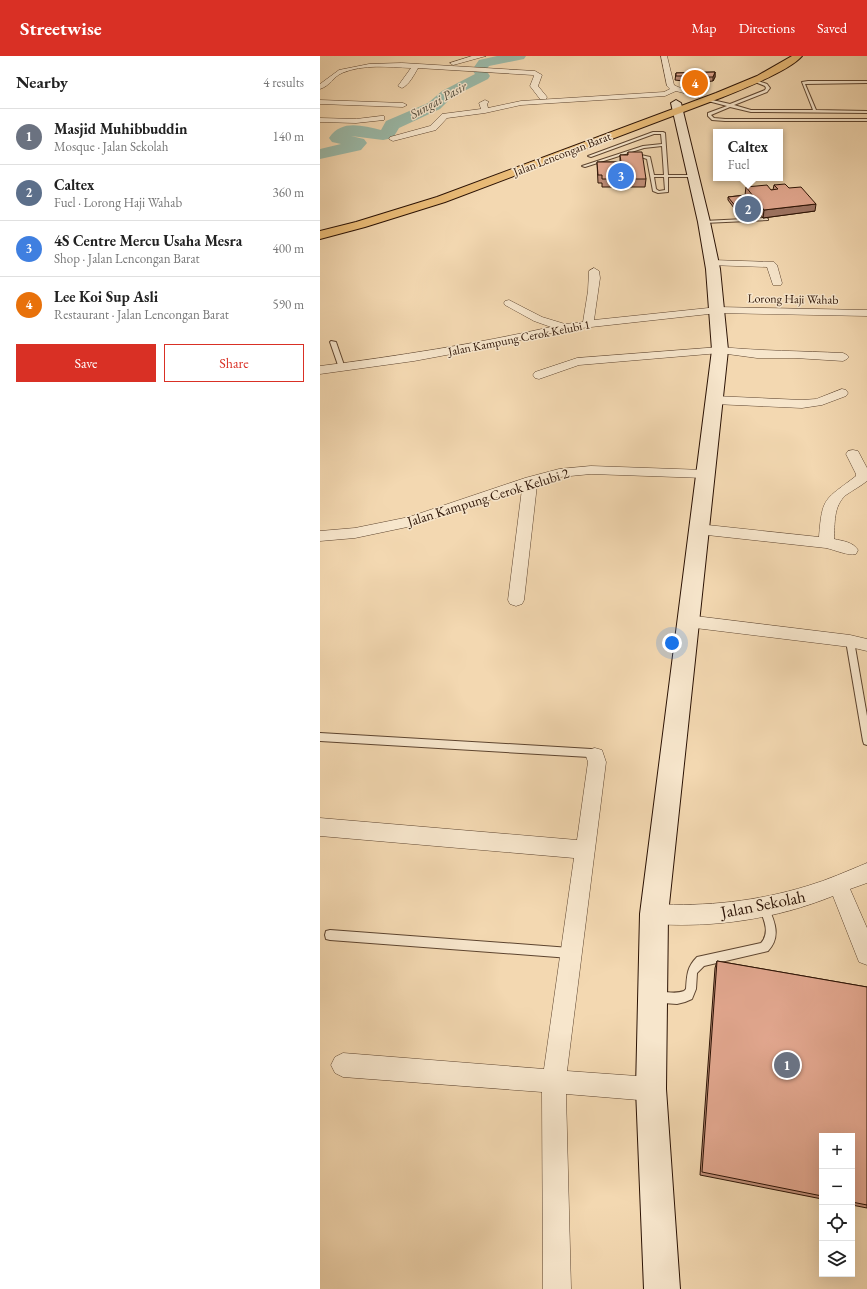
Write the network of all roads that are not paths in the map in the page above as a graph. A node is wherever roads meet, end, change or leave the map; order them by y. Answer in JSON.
{"nodes":[{"id":1,"x":483,"y":56,"type":"edge"},
{"id":2,"x":664,"y":56,"type":"edge"},
{"id":3,"x":798,"y":56,"type":"edge"},
{"id":4,"x":776,"y":59,"type":"dead end"},
{"id":5,"x":415,"y":66,"type":"junction"},
{"id":6,"x":435,"y":67,"type":"junction"},
{"id":7,"x":426,"y":76,"type":"dead end"},
{"id":8,"x":756,"y":81,"type":"junction"},
{"id":9,"x":867,"y":82,"type":"edge"},
{"id":10,"x":402,"y":86,"type":"dead end"},
{"id":11,"x":320,"y":87,"type":"edge"},
{"id":12,"x":675,"y":89,"type":"junction"},
{"id":13,"x":696,"y":95,"type":"junction"},
{"id":14,"x":543,"y":97,"type":"junction"},
{"id":15,"x":558,"y":100,"type":"junction"},
{"id":16,"x":709,"y":100,"type":"junction"},
{"id":17,"x":320,"y":102,"type":"edge"},
{"id":18,"x":403,"y":105,"type":"dead end"},
{"id":19,"x":729,"y":106,"type":"junction"},
{"id":20,"x":485,"y":111,"type":"junction"},
{"id":21,"x":815,"y":111,"type":"junction"},
{"id":22,"x":867,"y":112,"type":"edge"},
{"id":23,"x":381,"y":118,"type":"dead end"},
{"id":24,"x":674,"y":118,"type":"junction"},
{"id":25,"x":320,"y":120,"type":"edge"},
{"id":26,"x":867,"y":120,"type":"edge"},
{"id":27,"x":639,"y":125,"type":"junction"},
{"id":28,"x":393,"y":139,"type":"dead end"},
{"id":29,"x":663,"y":145,"type":"junction"},
{"id":30,"x":590,"y":156,"type":"dead end"},
{"id":31,"x":628,"y":159,"type":"edge"},
{"id":32,"x":584,"y":166,"type":"dead end"},
{"id":33,"x":653,"y":176,"type":"junction"},
{"id":34,"x":667,"y":176,"type":"junction"},
{"id":35,"x":693,"y":176,"type":"junction"},
{"id":36,"x":766,"y":219,"type":"edge"},
{"id":37,"x":704,"y":222,"type":"junction"},
{"id":38,"x":320,"y":225,"type":"edge"},
{"id":39,"x":320,"y":235,"type":"edge"},
{"id":40,"x":712,"y":263,"type":"junction"},
{"id":41,"x":594,"y":271,"type":"dead end"},
{"id":42,"x":777,"y":283,"type":"dead end"},
{"id":43,"x":509,"y":303,"type":"dead end"},
{"id":44,"x":718,"y":310,"type":"junction"},
{"id":45,"x":867,"y":313,"type":"edge"},
{"id":46,"x":588,"y":324,"type":"junction"},
{"id":47,"x":564,"y":327,"type":"junction"},
{"id":48,"x":333,"y":342,"type":"dead end"},
{"id":49,"x":720,"y":350,"type":"junction"},
{"id":50,"x":843,"y":357,"type":"dead end"},
{"id":51,"x":342,"y":368,"type":"junction"},
{"id":52,"x":320,"y":370,"type":"edge"},
{"id":53,"x":539,"y":375,"type":"dead end"},
{"id":54,"x":842,"y":393,"type":"dead end"},
{"id":55,"x":714,"y":400,"type":"junction"},
{"id":56,"x":854,"y":454,"type":"dead end"},
{"id":57,"x":705,"y":474,"type":"junction"},
{"id":58,"x":530,"y":481,"type":"junction"},
{"id":59,"x":698,"y":528,"type":"junction"},
{"id":60,"x":320,"y":536,"type":"edge"},
{"id":61,"x":826,"y":543,"type":"junction"},
{"id":62,"x":851,"y":550,"type":"dead end"},
{"id":63,"x":516,"y":600,"type":"dead end"},
{"id":64,"x":687,"y":621,"type":"junction"},
{"id":65,"x":850,"y":641,"type":"junction"},
{"id":66,"x":867,"y":645,"type":"edge"},
{"id":67,"x":320,"y":737,"type":"edge"},
{"id":68,"x":867,"y":741,"type":"edge"},
{"id":69,"x":595,"y":756,"type":"joint"},
{"id":70,"x":320,"y":827,"type":"edge"},
{"id":71,"x":585,"y":850,"type":"junction"},
{"id":72,"x":867,"y":873,"type":"edge"},
{"id":73,"x":838,"y":884,"type":"junction"},
{"id":74,"x":764,"y":906,"type":"junction"},
{"id":75,"x":654,"y":914,"type":"junction"},
{"id":76,"x":330,"y":935,"type":"dead end"},
{"id":77,"x":571,"y":953,"type":"junction"},
{"id":78,"x":867,"y":954,"type":"edge"},
{"id":79,"x":652,"y":997,"type":"junction"},
{"id":80,"x":343,"y":1065,"type":"dead end"},
{"id":81,"x":554,"y":1081,"type":"junction"},
{"id":82,"x":651,"y":1089,"type":"junction"},
{"id":83,"x":557,"y":1289,"type":"edge"},
{"id":84,"x":662,"y":1289,"type":"edge"}],
"edges":[{"from":1,"to":6,"type":"street"},
{"from":2,"to":12,"type":"street"},
{"from":3,"to":8,"type":"highway","name":"Jalan Lencongan Barat"},
{"from":4,"to":13,"type":"highway","name":"Jalan Lencongan Barat"},
{"from":5,"to":6,"type":"street"},
{"from":5,"to":10,"type":"street"},
{"from":5,"to":11,"type":"street"},
{"from":6,"to":7,"type":"street"},
{"from":6,"to":14,"type":"street"},
{"from":8,"to":16,"type":"highway","name":"Jalan Lencongan Barat"},
{"from":8,"to":19,"type":"lane"},
{"from":9,"to":21,"type":"lane"},
{"from":12,"to":13,"type":"street"},
{"from":12,"to":15,"type":"street"},
{"from":13,"to":24,"type":"highway","name":"Jalan Lencongan Barat"},
{"from":14,"to":15,"type":"street"},
{"from":14,"to":20,"type":"street"},
{"from":15,"to":20,"type":"street"},
{"from":16,"to":19,"type":"lane"},
{"from":16,"to":24,"type":"highway","name":"Jalan Lencongan Barat"},
{"from":17,"to":18,"type":"street"},
{"from":19,"to":21,"type":"lane"},
{"from":19,"to":26,"type":"lane"},
{"from":20,"to":28,"type":"street"},
{"from":21,"to":22,"type":"lane"},
{"from":23,"to":25,"type":"street"},
{"from":24,"to":27,"type":"highway","name":"Jalan Lencongan Barat"},
{"from":24,"to":27,"type":"highway"},
{"from":24,"to":35,"type":"main road"},
{"from":24,"to":38,"type":"highway","name":"Jalan Lencongan Barat"},
{"from":27,"to":39,"type":"highway","name":"Jalan Lencongan Barat"},
{"from":29,"to":30,"type":"lane"},
{"from":29,"to":32,"type":"lane"},
{"from":29,"to":34,"type":"lane"},
{"from":31,"to":33,"type":"lane"},
{"from":33,"to":34,"type":"lane"},
{"from":33,"to":34,"type":"lane"},
{"from":34,"to":35,"type":"lane"},
{"from":35,"to":37,"type":"main road"},
{"from":36,"to":37,"type":"lane"},
{"from":37,"to":40,"type":"main road"},
{"from":40,"to":42,"type":"street"},
{"from":40,"to":44,"type":"main road"},
{"from":41,"to":46,"type":"street"},
{"from":43,"to":47,"type":"street"},
{"from":44,"to":45,"type":"street","name":"Lorong Haji Wahab"},
{"from":44,"to":46,"type":"street","name":"Jalan Kampung Cerok Kelubi 1"},
{"from":44,"to":49,"type":"main road"},
{"from":46,"to":47,"type":"street","name":"Jalan Kampung Cerok Kelubi 1"},
{"from":47,"to":51,"type":"street","name":"Jalan Kampung Cerok Kelubi 1"},
{"from":48,"to":51,"type":"lane"},
{"from":49,"to":50,"type":"street"},
{"from":49,"to":53,"type":"street"},
{"from":49,"to":55,"type":"main road"},
{"from":51,"to":52,"type":"street","name":"Jalan Kampung Cerok Kelubi 1"},
{"from":54,"to":55,"type":"street"},
{"from":55,"to":57,"type":"main road"},
{"from":56,"to":61,"type":"street"},
{"from":57,"to":58,"type":"street","name":"Jalan Kampung Cerok Kelubi 2"},
{"from":57,"to":59,"type":"main road"},
{"from":58,"to":60,"type":"street","name":"Jalan Kampung Cerok Kelubi 2"},
{"from":58,"to":63,"type":"street"},
{"from":59,"to":61,"type":"street"},
{"from":59,"to":64,"type":"main road"},
{"from":61,"to":62,"type":"street"},
{"from":64,"to":65,"type":"street"},
{"from":64,"to":75,"type":"main road"},
{"from":65,"to":66,"type":"street"},
{"from":65,"to":68,"type":"lane"},
{"from":67,"to":69,"type":"lane"},
{"from":69,"to":71,"type":"street"},
{"from":70,"to":71,"type":"street"},
{"from":71,"to":77,"type":"street"},
{"from":72,"to":73,"type":"street","name":"Jalan Sekolah"},
{"from":73,"to":74,"type":"street","name":"Jalan Sekolah"},
{"from":73,"to":78,"type":"street"},
{"from":74,"to":75,"type":"street","name":"Jalan Sekolah"},
{"from":74,"to":79,"type":"lane"},
{"from":75,"to":79,"type":"main road"},
{"from":76,"to":77,"type":"lane"},
{"from":77,"to":81,"type":"street"},
{"from":79,"to":82,"type":"main road"},
{"from":80,"to":81,"type":"street"},
{"from":81,"to":82,"type":"street"},
{"from":81,"to":83,"type":"street"},
{"from":82,"to":84,"type":"main road"}]}
